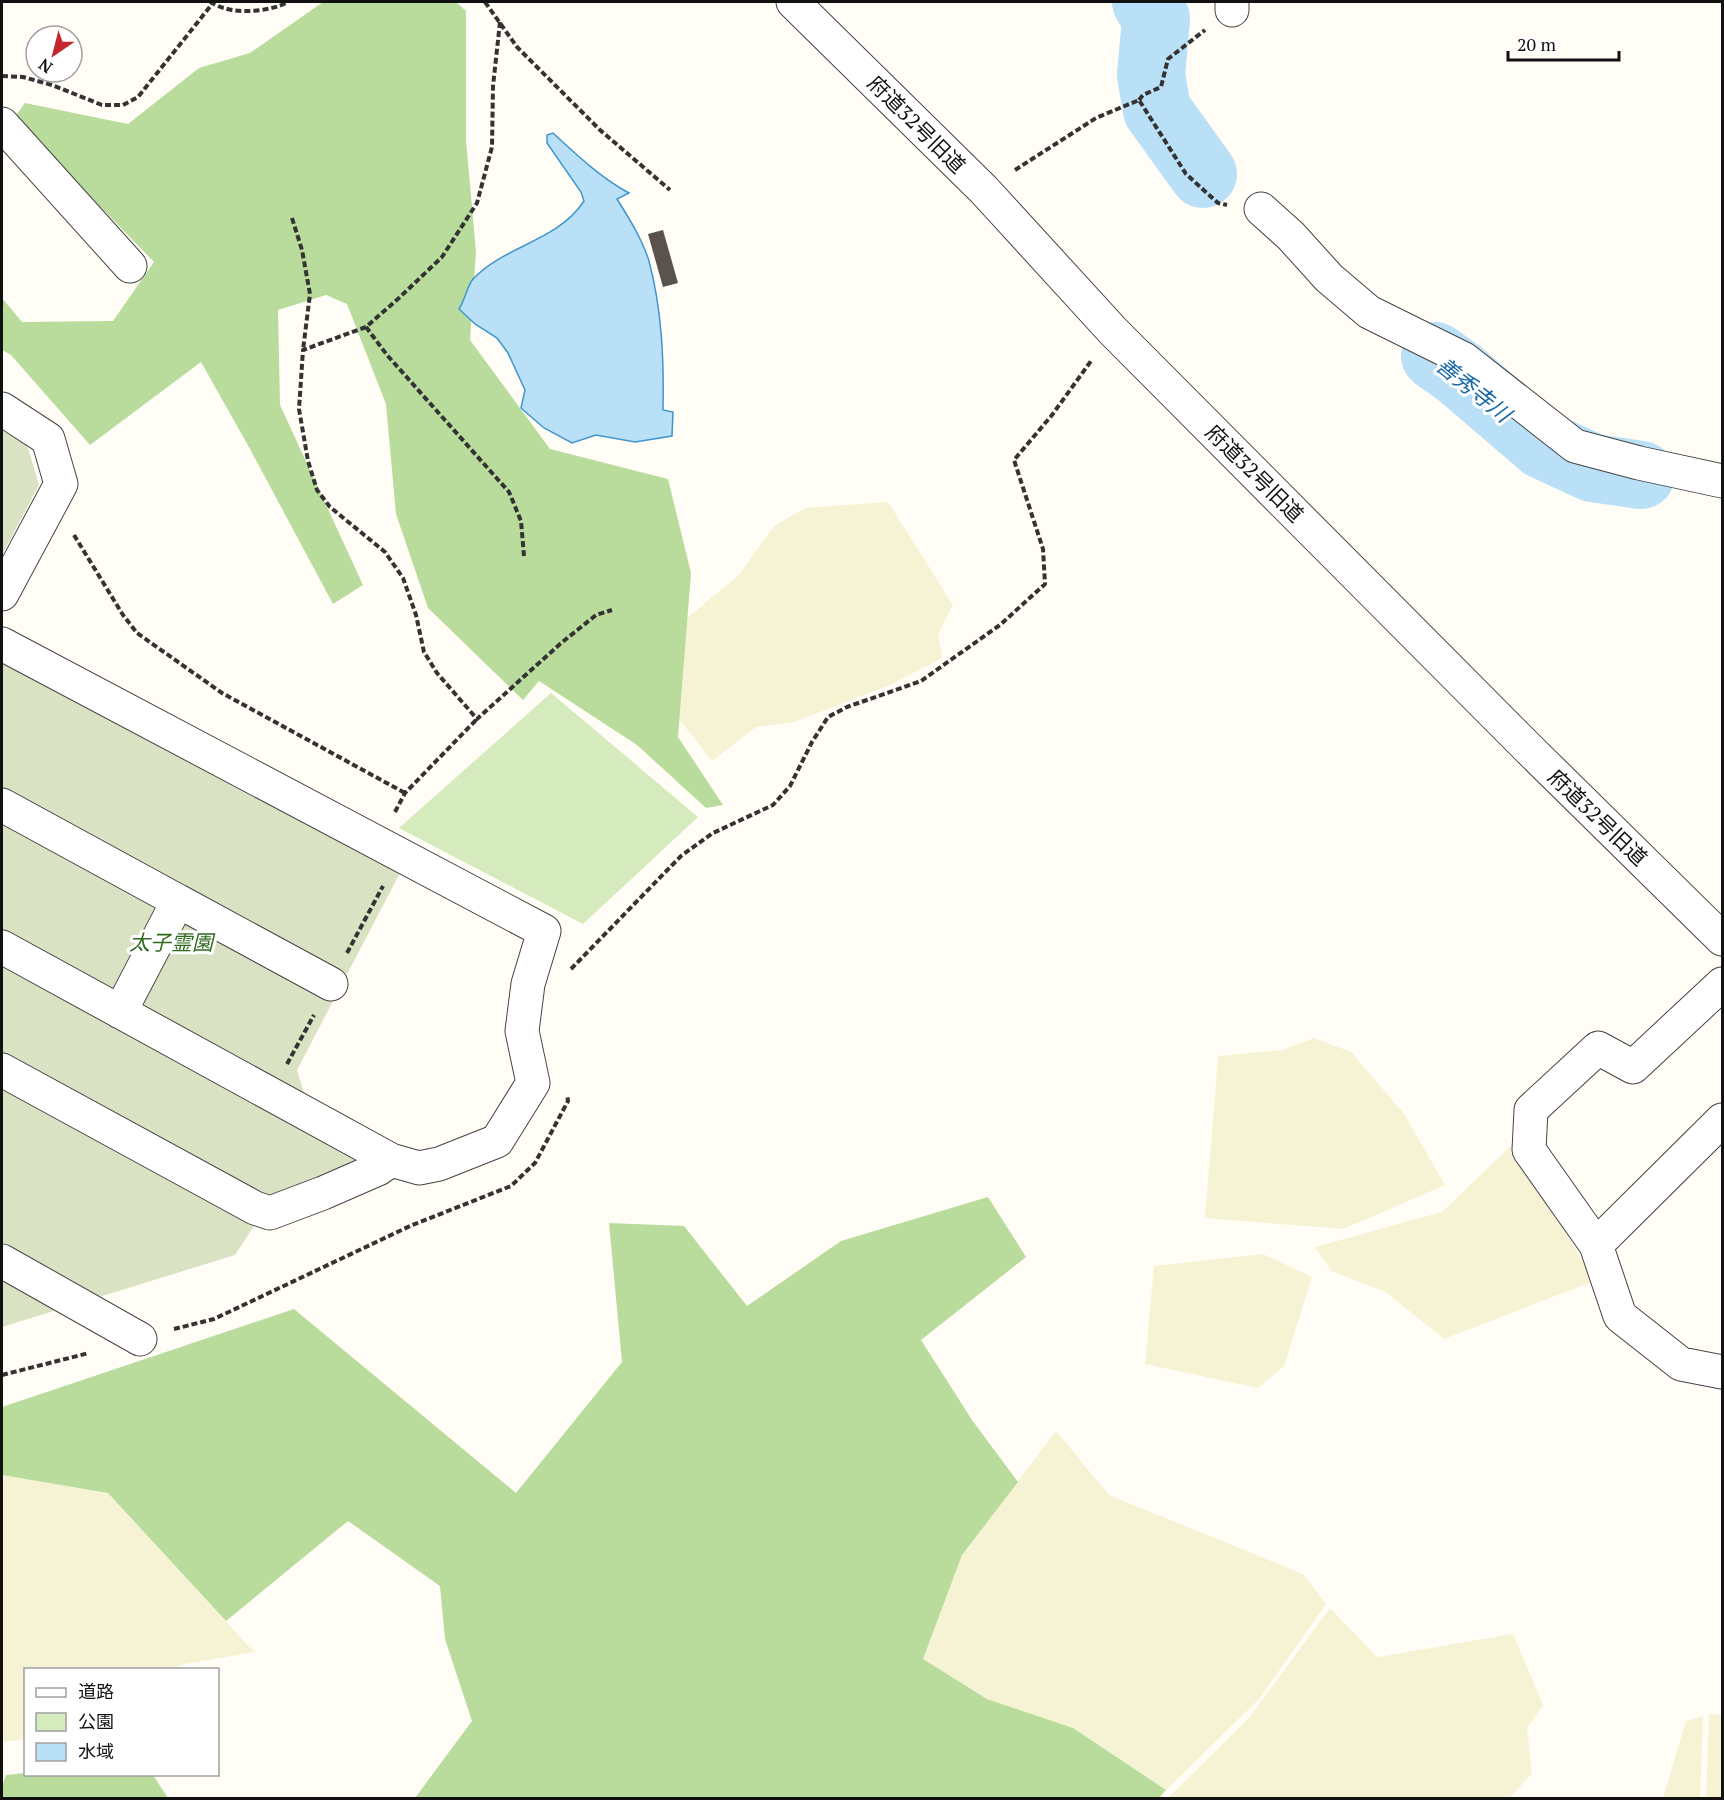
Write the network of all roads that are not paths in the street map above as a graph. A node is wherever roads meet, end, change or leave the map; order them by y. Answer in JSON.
{"nodes":[{"id":1,"x":793,"y":2,"type":"edge"},
{"id":2,"x":2,"y":124,"type":"edge"},
{"id":3,"x":1261,"y":209,"type":"road end"},
{"id":4,"x":130,"y":266,"type":"dead end"},
{"id":5,"x":2,"y":410,"type":"edge"},
{"id":6,"x":1722,"y":481,"type":"edge"},
{"id":7,"x":2,"y":594,"type":"edge"},
{"id":8,"x":2,"y":644,"type":"edge"},
{"id":9,"x":2,"y":805,"type":"edge"},
{"id":10,"x":178,"y":901,"type":"junction"},
{"id":11,"x":1722,"y":939,"type":"edge"},
{"id":12,"x":2,"y":947,"type":"edge"},
{"id":13,"x":331,"y":984,"type":"dead end"},
{"id":14,"x":1722,"y":984,"type":"edge"},
{"id":15,"x":120,"y":1012,"type":"junction"},
{"id":16,"x":2,"y":1070,"type":"edge"},
{"id":17,"x":1722,"y":1120,"type":"edge"},
{"id":18,"x":391,"y":1160,"type":"junction"},
{"id":19,"x":1596,"y":1245,"type":"junction"},
{"id":20,"x":2,"y":1262,"type":"edge"},
{"id":21,"x":140,"y":1339,"type":"road end"},
{"id":22,"x":1722,"y":1372,"type":"edge"}],
"edges":[{"from":1,"to":11,"type":"street","name":"府道32号旧道"},
{"from":2,"to":4,"type":"street"},
{"from":3,"to":6,"type":"street"},
{"from":5,"to":7,"type":"street"},
{"from":8,"to":18,"type":"street"},
{"from":9,"to":10,"type":"street"},
{"from":10,"to":13,"type":"street"},
{"from":10,"to":15,"type":"street"},
{"from":12,"to":15,"type":"street"},
{"from":14,"to":19,"type":"street"},
{"from":15,"to":18,"type":"street"},
{"from":16,"to":18,"type":"street"},
{"from":17,"to":19,"type":"street"},
{"from":19,"to":22,"type":"street"},
{"from":20,"to":21,"type":"street"}]}
